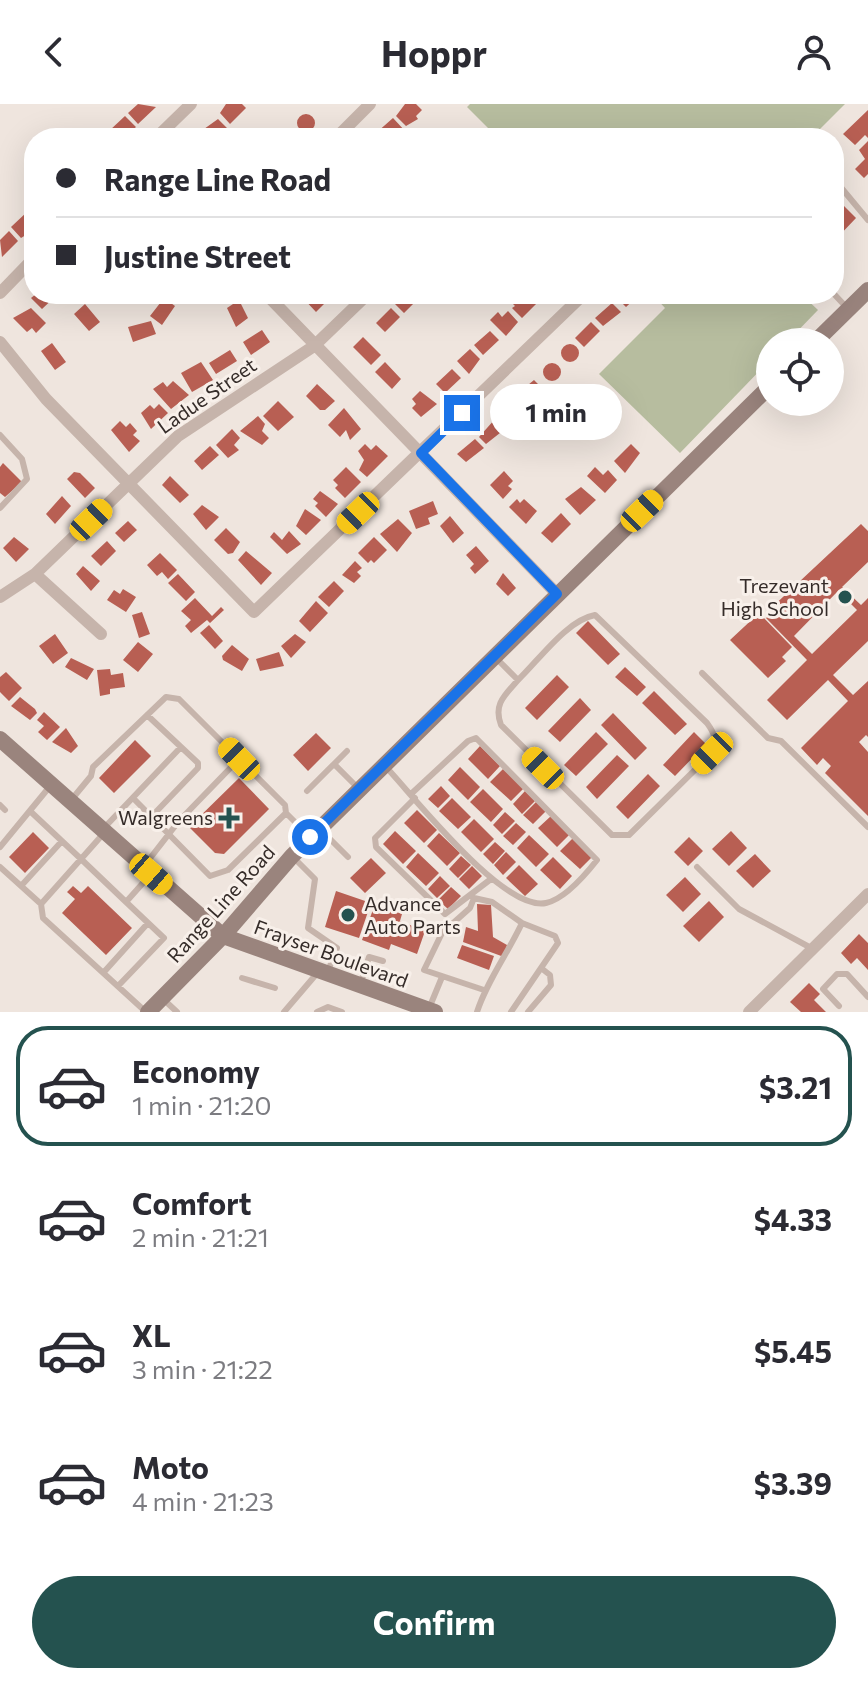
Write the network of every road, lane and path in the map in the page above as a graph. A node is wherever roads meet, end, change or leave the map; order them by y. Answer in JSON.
{"nodes":[{"id":1,"x":191,"y":104,"type":"edge"},
{"id":2,"x":370,"y":104,"type":"edge"},
{"id":3,"x":166,"y":128,"type":"edge"},
{"id":4,"x":346,"y":128,"type":"edge"},
{"id":5,"x":844,"y":191,"type":"edge"},
{"id":6,"x":868,"y":220,"type":"edge"},
{"id":7,"x":24,"y":268,"type":"edge"},
{"id":8,"x":868,"y":290,"type":"edge"},
{"id":9,"x":0,"y":293,"type":"edge"},
{"id":10,"x":275,"y":304,"type":"edge"},
{"id":11,"x":358,"y":304,"type":"edge"},
{"id":12,"x":574,"y":304,"type":"edge"},
{"id":13,"x":843,"y":304,"type":"edge"},
{"id":14,"x":848,"y":309,"type":"junction"},
{"id":15,"x":829,"y":328,"type":"edge"},
{"id":16,"x":0,"y":342,"type":"edge"},
{"id":17,"x":314,"y":346,"type":"junction"},
{"id":18,"x":756,"y":400,"type":"edge"},
{"id":19,"x":0,"y":435,"type":"edge"},
{"id":20,"x":421,"y":453,"type":"junction"},
{"id":21,"x":127,"y":484,"type":"junction"},
{"id":22,"x":0,"y":508,"type":"edge"},
{"id":23,"x":35,"y":574,"type":"junction"},
{"id":24,"x":557,"y":594,"type":"junction"},
{"id":25,"x":0,"y":597,"type":"edge"},
{"id":26,"x":101,"y":634,"type":"dead end"},
{"id":27,"x":494,"y":656,"type":"junction"},
{"id":28,"x":702,"y":673,"type":"dead end"},
{"id":29,"x":518,"y":680,"type":"junction"},
{"id":30,"x":147,"y":715,"type":"junction"},
{"id":31,"x":0,"y":739,"type":"edge"},
{"id":32,"x":181,"y":747,"type":"junction"},
{"id":33,"x":347,"y":751,"type":"dead end"},
{"id":34,"x":239,"y":759,"type":"junction"},
{"id":35,"x":334,"y":764,"type":"junction"},
{"id":36,"x":384,"y":765,"type":"junction"},
{"id":37,"x":51,"y":785,"type":"junction"},
{"id":38,"x":359,"y":789,"type":"junction"},
{"id":39,"x":307,"y":791,"type":"dead end"},
{"id":40,"x":413,"y":796,"type":"junction"},
{"id":41,"x":133,"y":798,"type":"junction"},
{"id":42,"x":69,"y":801,"type":"junction"},
{"id":43,"x":30,"y":811,"type":"junction"},
{"id":44,"x":286,"y":813,"type":"junction"},
{"id":45,"x":152,"y":816,"type":"junction"},
{"id":46,"x":868,"y":827,"type":"edge"},
{"id":47,"x":103,"y":832,"type":"junction"},
{"id":48,"x":315,"y":833,"type":"junction"},
{"id":49,"x":170,"y":834,"type":"junction"},
{"id":50,"x":62,"y":841,"type":"junction"},
{"id":51,"x":0,"y":847,"type":"edge"},
{"id":52,"x":292,"y":856,"type":"junction"},
{"id":53,"x":348,"y":857,"type":"dead end"},
{"id":54,"x":81,"y":859,"type":"junction"},
{"id":55,"x":0,"y":867,"type":"edge"},
{"id":56,"x":697,"y":867,"type":"dead end"},
{"id":57,"x":147,"y":871,"type":"junction"},
{"id":58,"x":491,"y":879,"type":"junction"},
{"id":59,"x":21,"y":886,"type":"junction"},
{"id":60,"x":868,"y":894,"type":"edge"},
{"id":61,"x":126,"y":902,"type":"junction"},
{"id":62,"x":41,"y":904,"type":"junction"},
{"id":63,"x":148,"y":923,"type":"junction"},
{"id":64,"x":522,"y":923,"type":"junction"},
{"id":65,"x":223,"y":936,"type":"junction"},
{"id":66,"x":813,"y":949,"type":"junction"},
{"id":67,"x":383,"y":961,"type":"dead end"},
{"id":68,"x":541,"y":968,"type":"junction"},
{"id":69,"x":104,"y":972,"type":"junction"},
{"id":70,"x":323,"y":973,"type":"junction"},
{"id":71,"x":442,"y":977,"type":"junction"},
{"id":72,"x":242,"y":978,"type":"dead end"},
{"id":73,"x":119,"y":985,"type":"junction"},
{"id":74,"x":359,"y":986,"type":"junction"},
{"id":75,"x":275,"y":988,"type":"dead end"},
{"id":76,"x":484,"y":990,"type":"junction"},
{"id":77,"x":868,"y":997,"type":"edge"},
{"id":78,"x":161,"y":998,"type":"junction"},
{"id":79,"x":839,"y":1006,"type":"dead end"},
{"id":80,"x":432,"y":1011,"type":"edge"},
{"id":81,"x":147,"y":1012,"type":"edge"},
{"id":82,"x":177,"y":1012,"type":"edge"},
{"id":83,"x":284,"y":1012,"type":"edge"},
{"id":84,"x":317,"y":1012,"type":"edge"},
{"id":85,"x":342,"y":1012,"type":"edge"},
{"id":86,"x":477,"y":1012,"type":"edge"},
{"id":87,"x":511,"y":1012,"type":"edge"},
{"id":88,"x":528,"y":1012,"type":"edge"},
{"id":89,"x":749,"y":1012,"type":"edge"}],
"edges":[{"from":1,"to":3,"type":"street"},
{"from":2,"to":4,"type":"street"},
{"from":5,"to":6,"type":"lane"},
{"from":7,"to":9,"type":"street"},
{"from":8,"to":14,"type":"main road"},
{"from":10,"to":17,"type":"street"},
{"from":11,"to":17,"type":"street","name":"Ladue Street"},
{"from":12,"to":20,"type":"street"},
{"from":13,"to":14,"type":"lane"},
{"from":14,"to":15,"type":"main road"},
{"from":16,"to":21,"type":"street"},
{"from":17,"to":20,"type":"street"},
{"from":17,"to":21,"type":"street","name":"Ladue Street"},
{"from":18,"to":24,"type":"main road","name":"Range Line Road"},
{"from":19,"to":22,"type":"lane"},
{"from":20,"to":21,"type":"street"},
{"from":20,"to":24,"type":"street"},
{"from":21,"to":23,"type":"street","name":"Ladue Street"},
{"from":23,"to":25,"type":"street","name":"Ladue Street"},
{"from":23,"to":26,"type":"street"},
{"from":24,"to":27,"type":"main road","name":"Range Line Road"},
{"from":27,"to":29,"type":"lane"},
{"from":27,"to":36,"type":"main road","name":"Range Line Road"},
{"from":28,"to":46,"type":"lane"},
{"from":29,"to":29,"type":"lane"},
{"from":30,"to":32,"type":"lane"},
{"from":30,"to":34,"type":"lane"},
{"from":30,"to":42,"type":"lane"},
{"from":31,"to":37,"type":"main road","name":"Frayser Boulevard"},
{"from":32,"to":41,"type":"lane"},
{"from":32,"to":45,"type":"lane"},
{"from":33,"to":35,"type":"lane"},
{"from":34,"to":44,"type":"lane"},
{"from":34,"to":49,"type":"lane"},
{"from":35,"to":38,"type":"lane"},
{"from":35,"to":39,"type":"lane"},
{"from":36,"to":38,"type":"main road","name":"Range Line Road"},
{"from":36,"to":40,"type":"lane"},
{"from":37,"to":42,"type":"main road","name":"Frayser Boulevard"},
{"from":37,"to":43,"type":"lane"},
{"from":38,"to":48,"type":"main road","name":"Range Line Road"},
{"from":40,"to":58,"type":"lane"},
{"from":40,"to":58,"type":"lane"},
{"from":40,"to":58,"type":"lane"},
{"from":41,"to":45,"type":"lane"},
{"from":41,"to":47,"type":"lane"},
{"from":42,"to":47,"type":"main road","name":"Frayser Boulevard"},
{"from":43,"to":50,"type":"lane"},
{"from":43,"to":51,"type":"lane"},
{"from":44,"to":48,"type":"lane"},
{"from":44,"to":49,"type":"lane"},
{"from":45,"to":49,"type":"lane"},
{"from":47,"to":54,"type":"lane"},
{"from":47,"to":57,"type":"main road","name":"Frayser Boulevard"},
{"from":48,"to":52,"type":"main road","name":"Range Line Road"},
{"from":48,"to":53,"type":"lane"},
{"from":49,"to":57,"type":"lane"},
{"from":50,"to":54,"type":"lane"},
{"from":50,"to":59,"type":"lane"},
{"from":52,"to":65,"type":"main road","name":"Range Line Road"},
{"from":52,"to":70,"type":"lane"},
{"from":54,"to":61,"type":"lane"},
{"from":54,"to":62,"type":"lane"},
{"from":55,"to":59,"type":"lane"},
{"from":56,"to":66,"type":"lane"},
{"from":57,"to":61,"type":"lane"},
{"from":57,"to":65,"type":"main road","name":"Frayser Boulevard"},
{"from":59,"to":62,"type":"lane"},
{"from":60,"to":66,"type":"street"},
{"from":61,"to":63,"type":"lane"},
{"from":62,"to":69,"type":"lane"},
{"from":63,"to":69,"type":"lane"},
{"from":63,"to":73,"type":"lane"},
{"from":64,"to":68,"type":"lane"},
{"from":64,"to":71,"type":"lane"},
{"from":64,"to":76,"type":"lane"},
{"from":65,"to":70,"type":"main road","name":"Frayser Boulevard"},
{"from":65,"to":78,"type":"main road","name":"Range Line Road"},
{"from":66,"to":89,"type":"street"},
{"from":67,"to":74,"type":"lane"},
{"from":68,"to":87,"type":"lane"},
{"from":68,"to":88,"type":"lane"},
{"from":69,"to":73,"type":"lane"},
{"from":70,"to":74,"type":"main road","name":"Frayser Boulevard"},
{"from":70,"to":83,"type":"lane"},
{"from":71,"to":76,"type":"lane"},
{"from":71,"to":80,"type":"lane"},
{"from":72,"to":75,"type":"lane"},
{"from":73,"to":81,"type":"lane"},
{"from":74,"to":80,"type":"main road","name":"Frayser Boulevard"},
{"from":76,"to":86,"type":"lane"},
{"from":77,"to":79,"type":"lane"},
{"from":78,"to":81,"type":"main road","name":"Range Line Road"},
{"from":78,"to":82,"type":"lane"},
{"from":84,"to":85,"type":"lane"}]}
